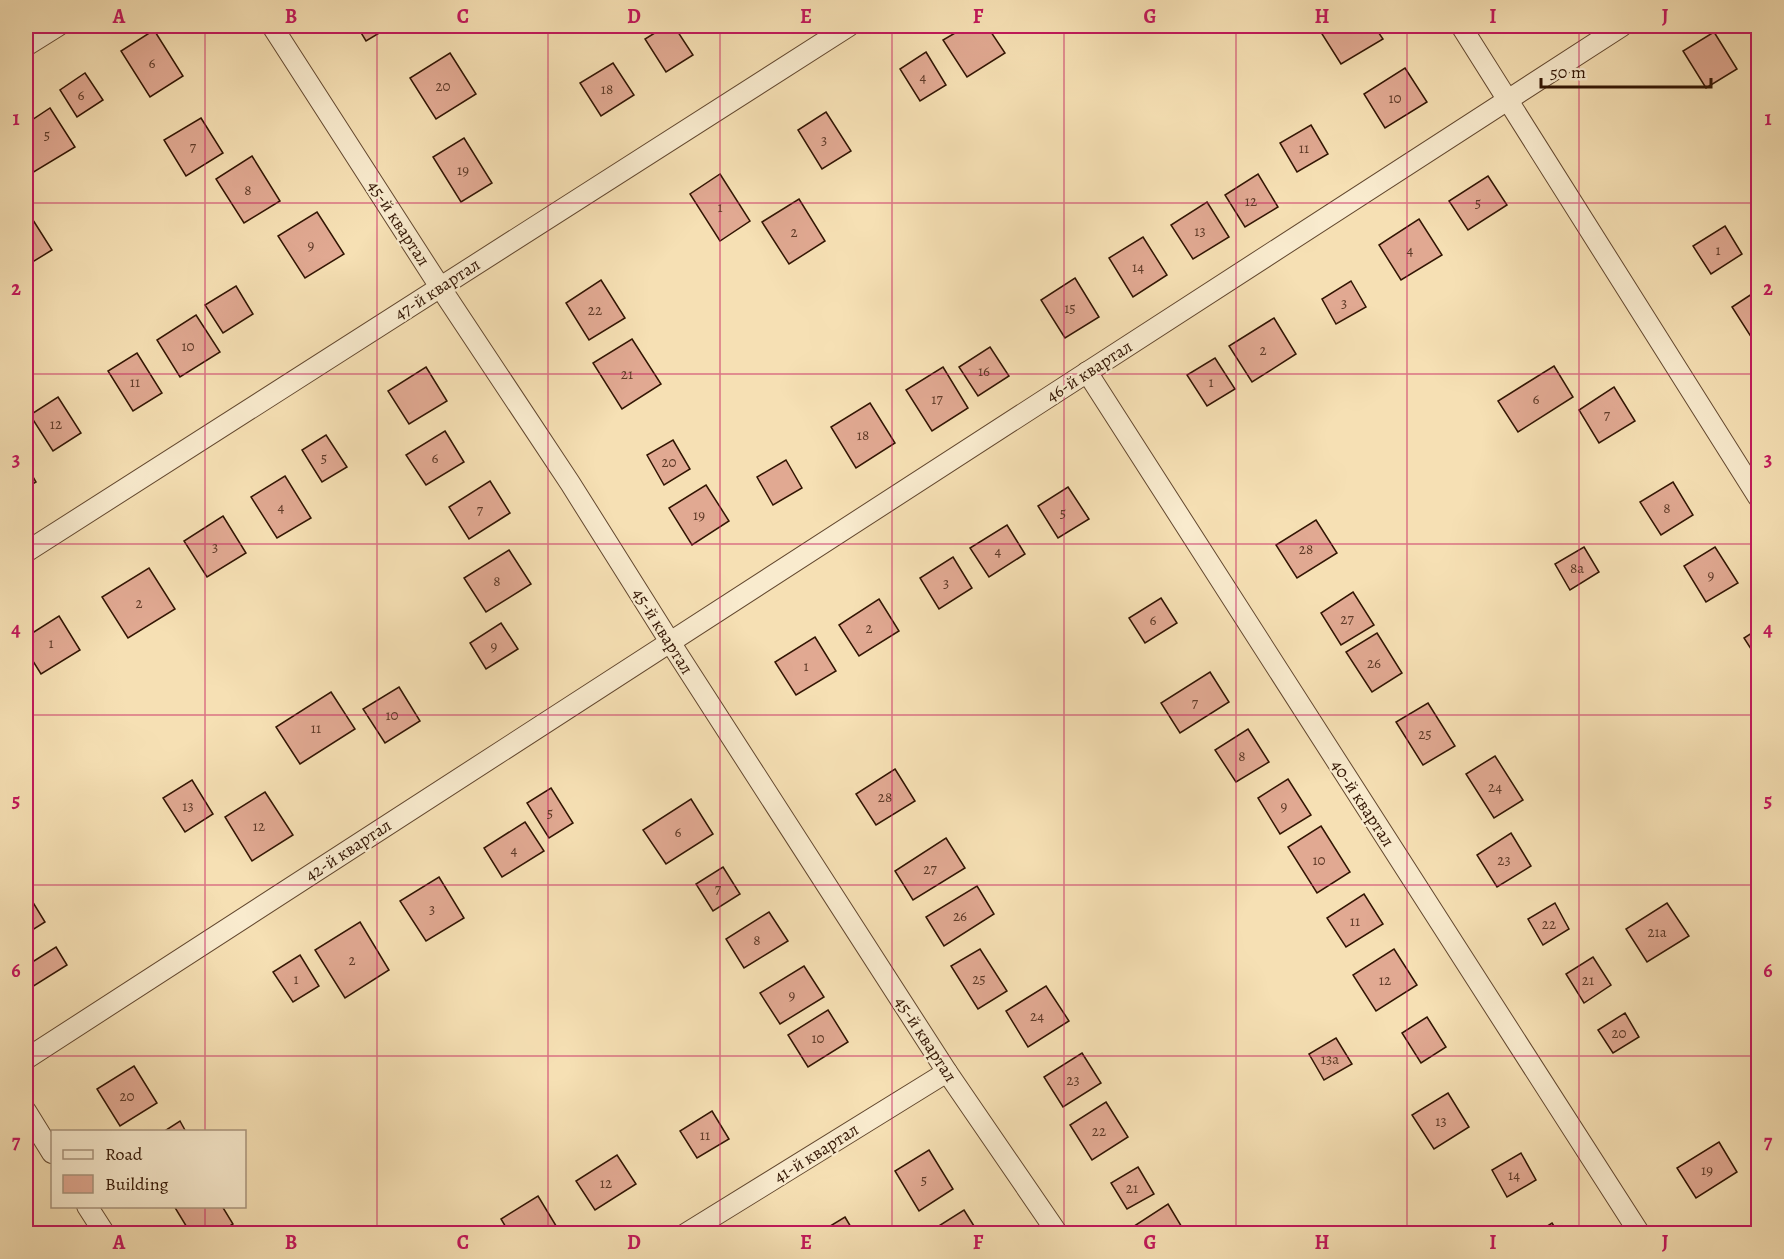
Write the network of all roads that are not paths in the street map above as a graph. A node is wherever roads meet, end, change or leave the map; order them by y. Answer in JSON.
{"nodes":[{"id":1,"x":58,"y":26,"type":"edge"},
{"id":2,"x":272,"y":26,"type":"edge"},
{"id":3,"x":849,"y":26,"type":"edge"},
{"id":4,"x":1461,"y":26,"type":"edge"},
{"id":5,"x":1622,"y":26,"type":"edge"},
{"id":6,"x":26,"y":46,"type":"edge"},
{"id":7,"x":1509,"y":99,"type":"junction"},
{"id":8,"x":440,"y":287,"type":"junction"},
{"id":9,"x":1087,"y":372,"type":"junction"},
{"id":10,"x":1758,"y":496,"type":"edge"},
{"id":11,"x":26,"y":552,"type":"edge"},
{"id":12,"x":670,"y":642,"type":"junction"},
{"id":13,"x":26,"y":1059,"type":"edge"},
{"id":14,"x":947,"y":1072,"type":"junction"},
{"id":15,"x":26,"y":1111,"type":"edge"},
{"id":16,"x":51,"y":1151,"type":"edge"},
{"id":17,"x":88,"y":1208,"type":"edge"},
{"id":18,"x":105,"y":1233,"type":"edge"},
{"id":19,"x":685,"y":1233,"type":"edge"},
{"id":20,"x":1058,"y":1233,"type":"edge"},
{"id":21,"x":1640,"y":1233,"type":"edge"}],
"edges":[{"from":1,"to":6,"type":"street"},
{"from":2,"to":8,"type":"street","name":"45-й квартал"},
{"from":3,"to":8,"type":"street","name":"47-й квартал"},
{"from":4,"to":7,"type":"street"},
{"from":5,"to":7,"type":"street","name":"46-й квартал"},
{"from":7,"to":9,"type":"street","name":"46-й квартал"},
{"from":7,"to":10,"type":"street"},
{"from":8,"to":11,"type":"street","name":"47-й квартал"},
{"from":8,"to":12,"type":"street","name":"45-й квартал"},
{"from":9,"to":12,"type":"street","name":"46-й квартал"},
{"from":9,"to":21,"type":"street","name":"40-й квартал"},
{"from":12,"to":13,"type":"street","name":"42-й квартал"},
{"from":12,"to":14,"type":"street","name":"45-й квартал"},
{"from":14,"to":19,"type":"street","name":"41-й квартал"},
{"from":14,"to":20,"type":"street","name":"45-й квартал"},
{"from":15,"to":16,"type":"street"},
{"from":17,"to":18,"type":"street"}]}
